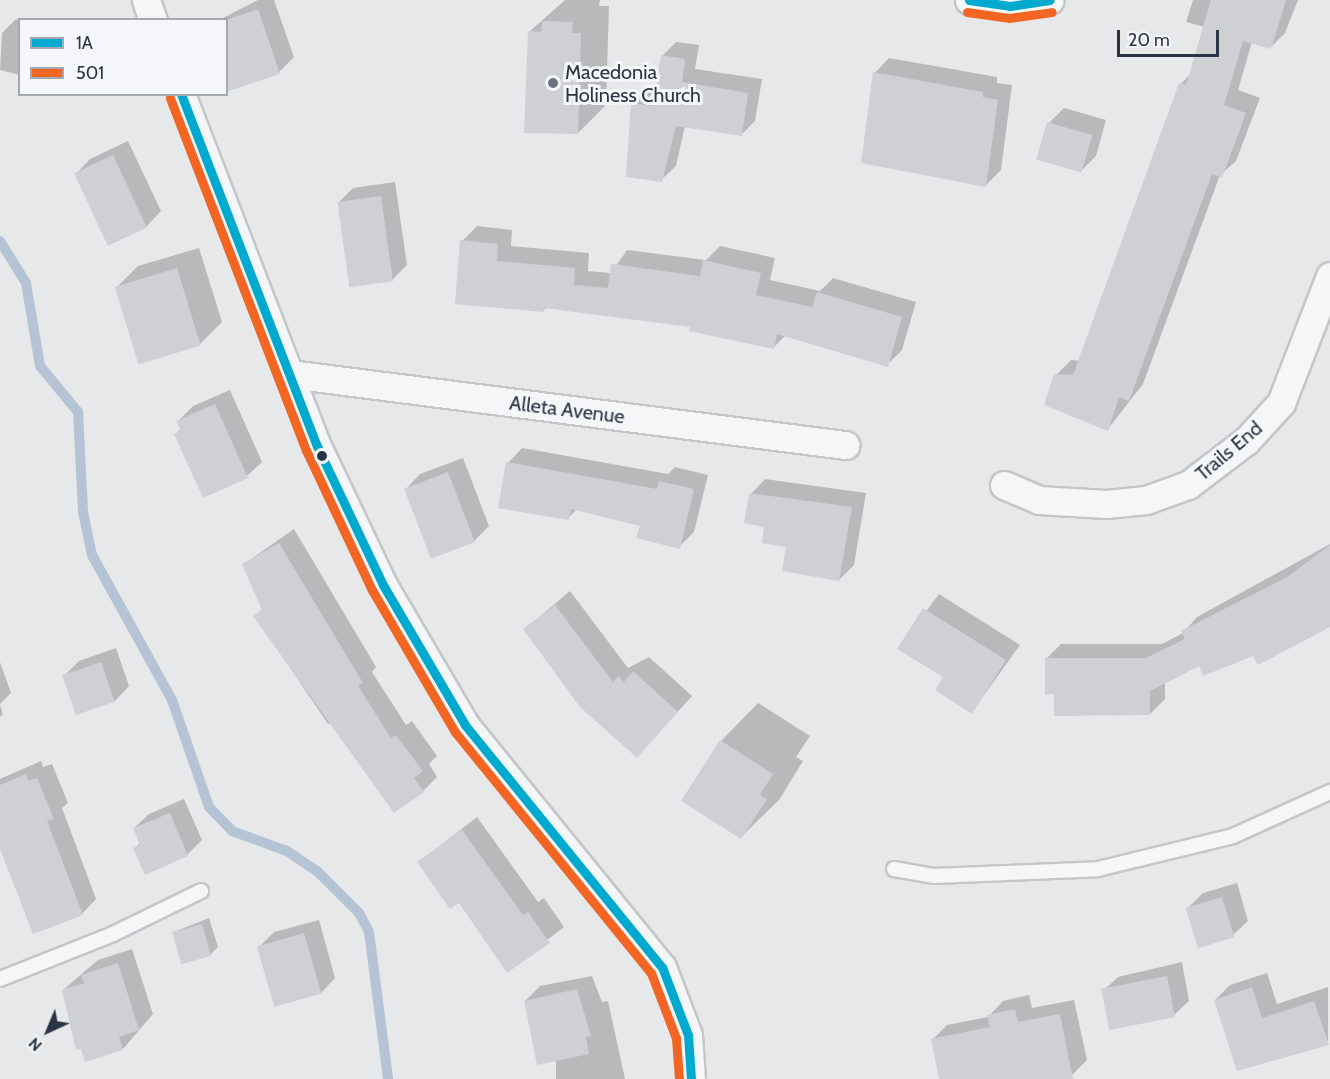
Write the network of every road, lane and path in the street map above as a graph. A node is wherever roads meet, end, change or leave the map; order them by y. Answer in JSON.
{"nodes":[{"id":1,"x":146,"y":0,"type":"edge"},
{"id":2,"x":969,"y":0,"type":"edge"},
{"id":3,"x":1050,"y":0,"type":"edge"},
{"id":4,"x":152,"y":18,"type":"edge"},
{"id":5,"x":182,"y":96,"type":"edge"},
{"id":6,"x":1330,"y":276,"type":"edge"},
{"id":7,"x":290,"y":374,"type":"junction"},
{"id":8,"x":845,"y":445,"type":"dead end"},
{"id":9,"x":1004,"y":485,"type":"dead end"},
{"id":10,"x":1330,"y":792,"type":"edge"},
{"id":11,"x":894,"y":869,"type":"dead end"},
{"id":12,"x":201,"y":891,"type":"dead end"},
{"id":13,"x":0,"y":979,"type":"edge"},
{"id":14,"x":691,"y":1079,"type":"edge"}],
"edges":[{"from":1,"to":4,"type":"street"},
{"from":2,"to":3,"type":"street"},
{"from":5,"to":7,"type":"street"},
{"from":6,"to":9,"type":"street","name":"Trails End"},
{"from":7,"to":8,"type":"street","name":"Alleta Avenue"},
{"from":7,"to":14,"type":"street"},
{"from":10,"to":11,"type":"lane"},
{"from":12,"to":13,"type":"lane"}]}
